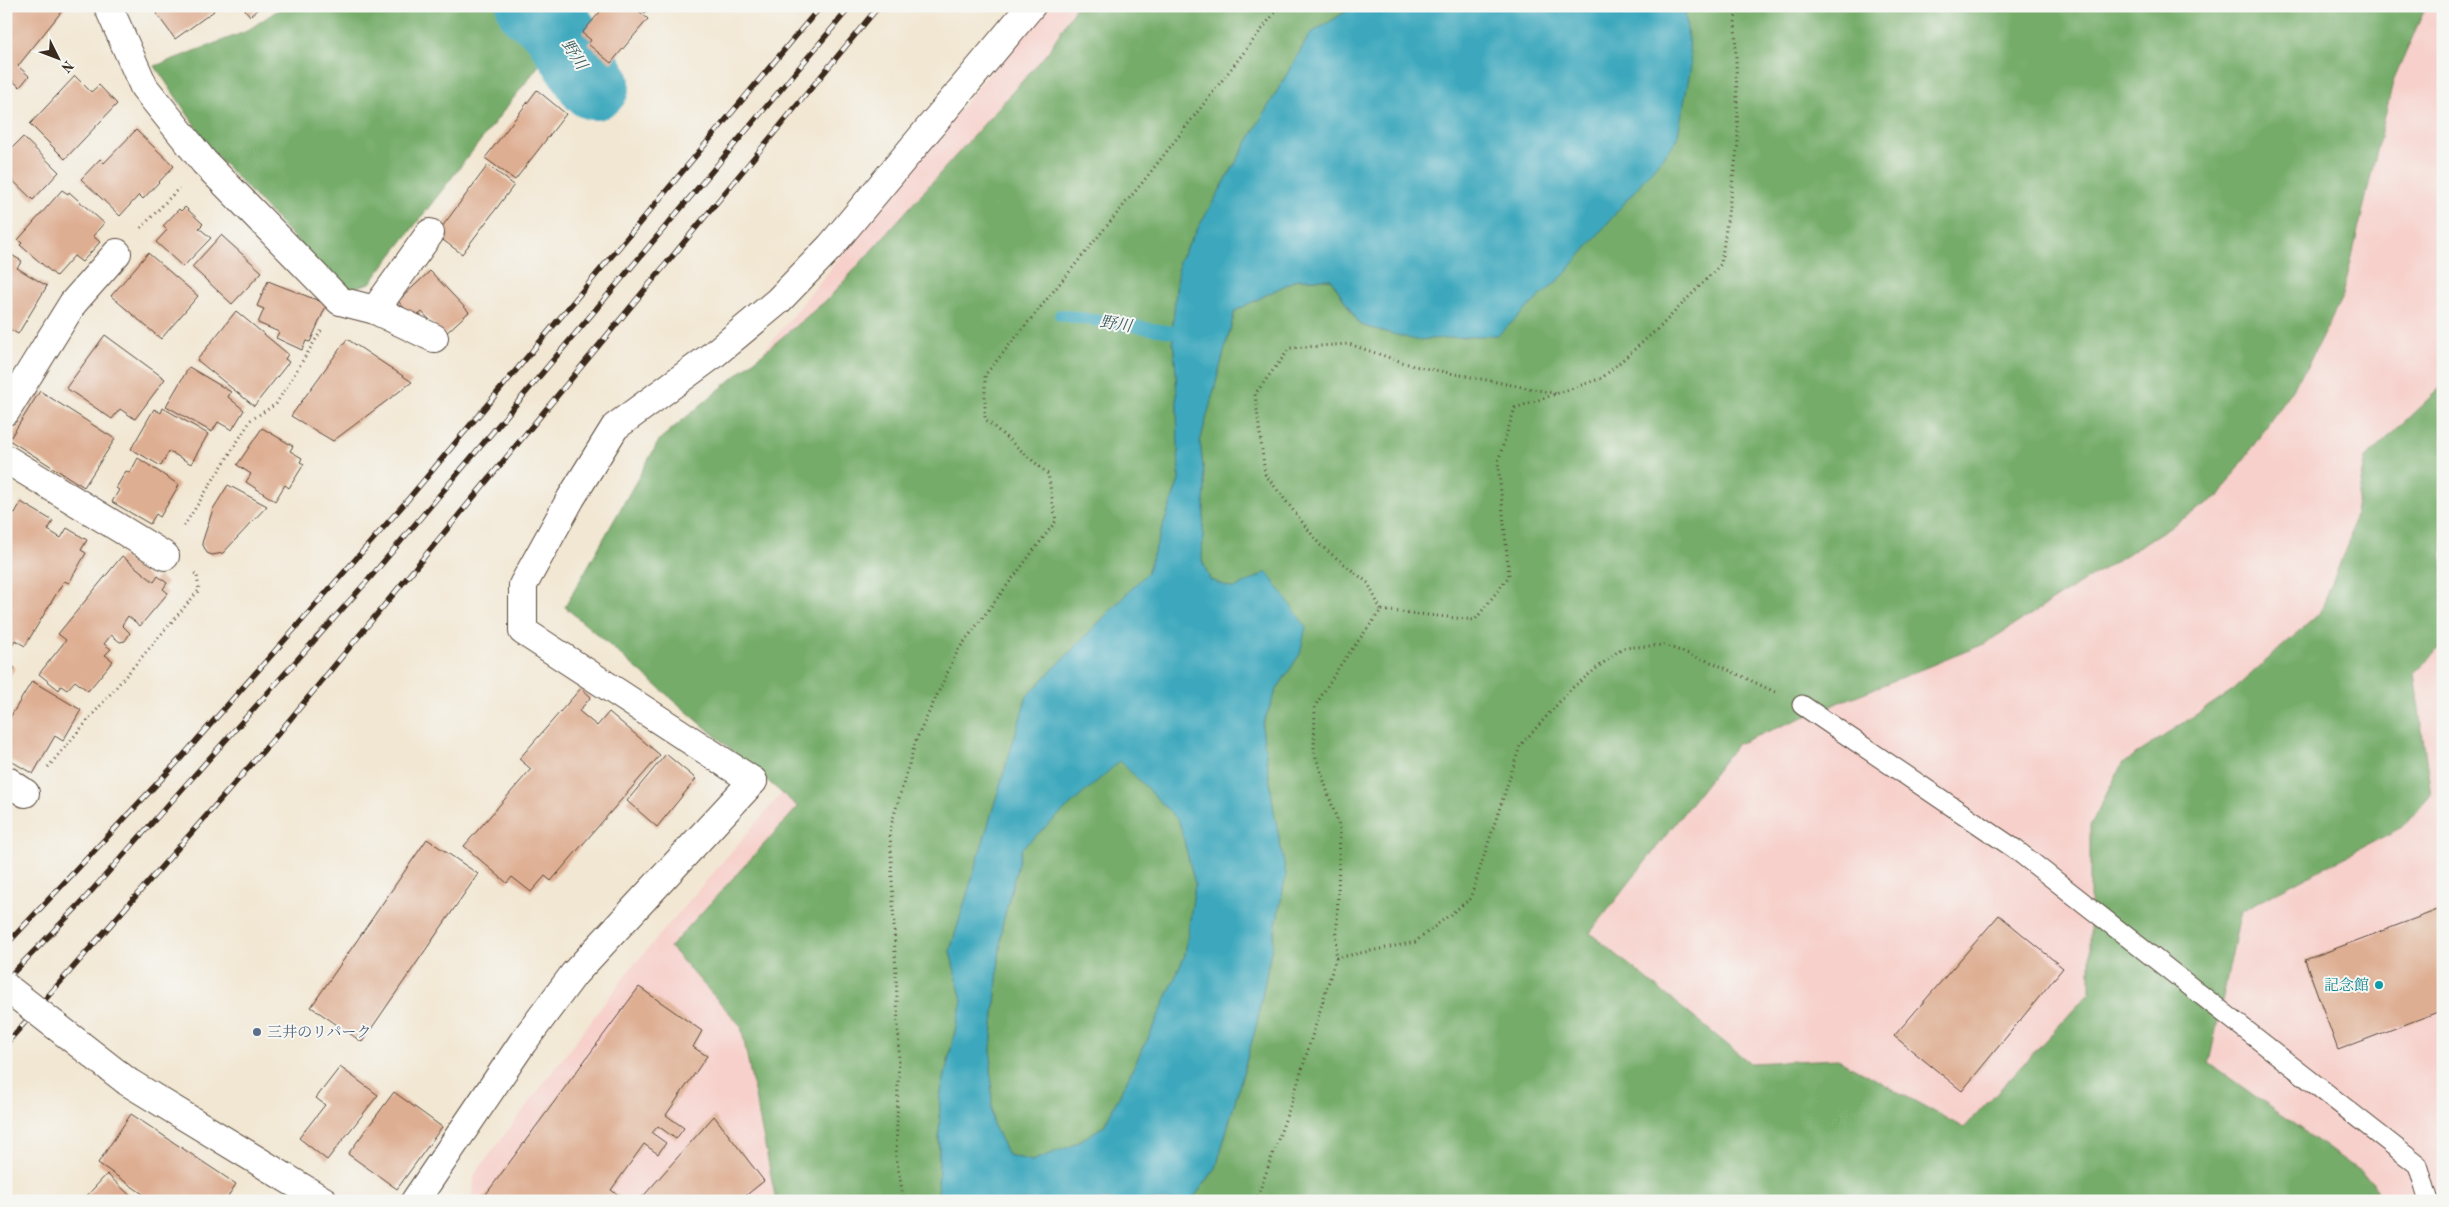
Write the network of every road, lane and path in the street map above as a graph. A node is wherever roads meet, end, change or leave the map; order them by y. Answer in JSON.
{"nodes":[{"id":1,"x":108,"y":6,"type":"edge"},
{"id":2,"x":1031,"y":6,"type":"edge"},
{"id":3,"x":1280,"y":6,"type":"edge"},
{"id":4,"x":1742,"y":6,"type":"edge"},
{"id":5,"x":204,"y":162,"type":"junction"},
{"id":6,"x":430,"y":233,"type":"dead end"},
{"id":7,"x":117,"y":254,"type":"joint"},
{"id":8,"x":375,"y":310,"type":"junction"},
{"id":9,"x":434,"y":338,"type":"dead end"},
{"id":10,"x":1558,"y":394,"type":"junction"},
{"id":11,"x":6,"y":411,"type":"edge"},
{"id":12,"x":6,"y":459,"type":"edge"},
{"id":13,"x":165,"y":556,"type":"dead end"},
{"id":14,"x":1381,"y":610,"type":"junction"},
{"id":15,"x":1802,"y":704,"type":"joint"},
{"id":16,"x":1336,"y":958,"type":"junction"},
{"id":17,"x":6,"y":987,"type":"edge"},
{"id":18,"x":324,"y":1201,"type":"edge"},
{"id":19,"x":415,"y":1201,"type":"edge"},
{"id":20,"x":904,"y":1201,"type":"edge"},
{"id":21,"x":1256,"y":1201,"type":"edge"},
{"id":22,"x":2429,"y":1201,"type":"edge"}],
"edges":[{"from":1,"to":5,"type":"street"},
{"from":2,"to":19,"type":"street"},
{"from":3,"to":20,"type":"path"},
{"from":4,"to":10,"type":"path"},
{"from":5,"to":7,"type":"path"},
{"from":5,"to":8,"type":"street"},
{"from":6,"to":8,"type":"street"},
{"from":7,"to":11,"type":"street"},
{"from":8,"to":9,"type":"street"},
{"from":10,"to":14,"type":"path"},
{"from":10,"to":14,"type":"path"},
{"from":12,"to":13,"type":"street"},
{"from":14,"to":16,"type":"path"},
{"from":15,"to":16,"type":"path"},
{"from":15,"to":22,"type":"lane"},
{"from":16,"to":21,"type":"path"},
{"from":17,"to":18,"type":"street","bridge":true}]}
